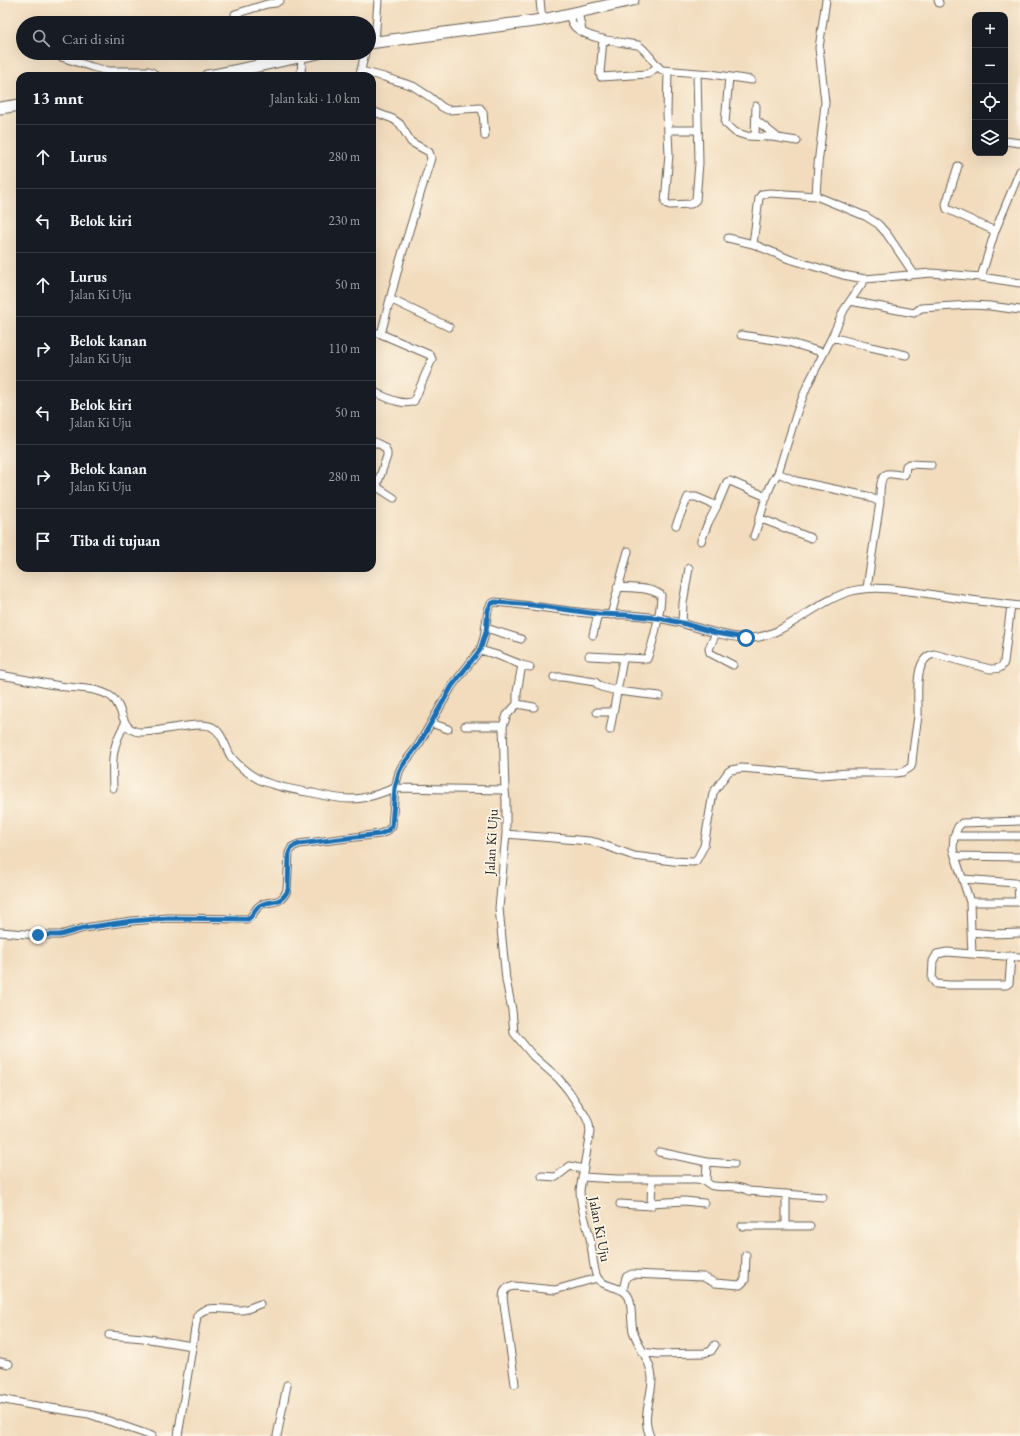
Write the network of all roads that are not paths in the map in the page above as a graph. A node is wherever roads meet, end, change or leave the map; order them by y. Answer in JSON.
{"nodes":[{"id":1,"x":280,"y":0,"type":"edge"},
{"id":2,"x":378,"y":0,"type":"edge"},
{"id":3,"x":540,"y":0,"type":"edge"},
{"id":4,"x":633,"y":0,"type":"edge"},
{"id":5,"x":826,"y":0,"type":"edge"},
{"id":6,"x":573,"y":13,"type":"junction"},
{"id":7,"x":235,"y":14,"type":"dead end"},
{"id":8,"x":375,"y":16,"type":"edge"},
{"id":9,"x":542,"y":20,"type":"junction"},
{"id":10,"x":603,"y":38,"type":"junction"},
{"id":11,"x":376,"y":42,"type":"edge"},
{"id":12,"x":69,"y":60,"type":"edge"},
{"id":13,"x":282,"y":60,"type":"edge"},
{"id":14,"x":302,"y":60,"type":"edge"},
{"id":15,"x":364,"y":60,"type":"edge"},
{"id":16,"x":657,"y":67,"type":"junction"},
{"id":17,"x":668,"y":71,"type":"junction"},
{"id":18,"x":151,"y":72,"type":"edge"},
{"id":19,"x":238,"y":72,"type":"edge"},
{"id":20,"x":301,"y":72,"type":"edge"},
{"id":21,"x":361,"y":72,"type":"edge"},
{"id":22,"x":697,"y":73,"type":"junction"},
{"id":23,"x":376,"y":76,"type":"edge"},
{"id":24,"x":729,"y":77,"type":"junction"},
{"id":25,"x":751,"y":80,"type":"dead end"},
{"id":26,"x":16,"y":106,"type":"edge"},
{"id":27,"x":756,"y":106,"type":"dead end"},
{"id":28,"x":0,"y":108,"type":"edge"},
{"id":29,"x":376,"y":113,"type":"edge"},
{"id":30,"x":756,"y":120,"type":"junction"},
{"id":31,"x":668,"y":130,"type":"junction"},
{"id":32,"x":698,"y":130,"type":"junction"},
{"id":33,"x":486,"y":136,"type":"dead end"},
{"id":34,"x":755,"y":136,"type":"junction"},
{"id":35,"x":778,"y":138,"type":"junction"},
{"id":36,"x":797,"y":141,"type":"dead end"},
{"id":37,"x":1008,"y":141,"type":"edge"},
{"id":38,"x":1020,"y":143,"type":"edge"},
{"id":39,"x":958,"y":166,"type":"dead end"},
{"id":40,"x":1020,"y":171,"type":"edge"},
{"id":41,"x":816,"y":196,"type":"junction"},
{"id":42,"x":995,"y":231,"type":"junction"},
{"id":43,"x":728,"y":238,"type":"dead end"},
{"id":44,"x":754,"y":244,"type":"junction"},
{"id":45,"x":914,"y":274,"type":"junction"},
{"id":46,"x":981,"y":277,"type":"junction"},
{"id":47,"x":865,"y":279,"type":"junction"},
{"id":48,"x":1020,"y":283,"type":"edge"},
{"id":49,"x":390,"y":299,"type":"junction"},
{"id":50,"x":850,"y":301,"type":"junction"},
{"id":51,"x":1020,"y":310,"type":"edge"},
{"id":52,"x":449,"y":327,"type":"dead end"},
{"id":53,"x":376,"y":333,"type":"edge"},
{"id":54,"x":381,"y":334,"type":"junction"},
{"id":55,"x":741,"y":335,"type":"dead end"},
{"id":56,"x":832,"y":337,"type":"junction"},
{"id":57,"x":824,"y":353,"type":"junction"},
{"id":58,"x":906,"y":355,"type":"dead end"},
{"id":59,"x":376,"y":393,"type":"edge"},
{"id":60,"x":376,"y":443,"type":"edge"},
{"id":61,"x":931,"y":465,"type":"dead end"},
{"id":62,"x":778,"y":473,"type":"junction"},
{"id":63,"x":767,"y":497,"type":"junction"},
{"id":64,"x":394,"y":498,"type":"dead end"},
{"id":65,"x":880,"y":502,"type":"junction"},
{"id":66,"x":717,"y":506,"type":"junction"},
{"id":67,"x":759,"y":518,"type":"junction"},
{"id":68,"x":676,"y":525,"type":"dead end"},
{"id":69,"x":754,"y":536,"type":"dead end"},
{"id":70,"x":811,"y":538,"type":"dead end"},
{"id":71,"x":701,"y":541,"type":"dead end"},
{"id":72,"x":628,"y":551,"type":"dead end"},
{"id":73,"x":689,"y":568,"type":"dead end"},
{"id":74,"x":617,"y":587,"type":"junction"},
{"id":75,"x":867,"y":588,"type":"junction"},
{"id":76,"x":1011,"y":605,"type":"junction"},
{"id":77,"x":1020,"y":606,"type":"edge"},
{"id":78,"x":598,"y":614,"type":"junction"},
{"id":79,"x":611,"y":615,"type":"junction"},
{"id":80,"x":658,"y":618,"type":"junction"},
{"id":81,"x":682,"y":623,"type":"junction"},
{"id":82,"x":486,"y":628,"type":"junction"},
{"id":83,"x":716,"y":633,"type":"junction"},
{"id":84,"x":593,"y":635,"type":"dead end"},
{"id":85,"x":521,"y":639,"type":"dead end"},
{"id":86,"x":480,"y":650,"type":"junction"},
{"id":87,"x":589,"y":656,"type":"dead end"},
{"id":88,"x":623,"y":659,"type":"junction"},
{"id":89,"x":733,"y":665,"type":"dead end"},
{"id":90,"x":522,"y":666,"type":"junction"},
{"id":91,"x":530,"y":667,"type":"dead end"},
{"id":92,"x":0,"y":674,"type":"edge"},
{"id":93,"x":554,"y":677,"type":"dead end"},
{"id":94,"x":617,"y":691,"type":"junction"},
{"id":95,"x":660,"y":696,"type":"dead end"},
{"id":96,"x":517,"y":704,"type":"junction"},
{"id":97,"x":534,"y":708,"type":"dead end"},
{"id":98,"x":597,"y":712,"type":"dead end"},
{"id":99,"x":613,"y":712,"type":"junction"},
{"id":100,"x":431,"y":723,"type":"junction"},
{"id":101,"x":125,"y":724,"type":"junction"},
{"id":102,"x":464,"y":726,"type":"dead end"},
{"id":103,"x":503,"y":726,"type":"junction"},
{"id":104,"x":448,"y":729,"type":"dead end"},
{"id":105,"x":610,"y":730,"type":"dead end"},
{"id":106,"x":113,"y":788,"type":"dead end"},
{"id":107,"x":395,"y":788,"type":"junction"},
{"id":108,"x":505,"y":790,"type":"junction"},
{"id":109,"x":1020,"y":821,"type":"edge"},
{"id":110,"x":506,"y":834,"type":"junction"},
{"id":111,"x":954,"y":836,"type":"junction"},
{"id":112,"x":1020,"y":836,"type":"edge"},
{"id":113,"x":955,"y":856,"type":"junction"},
{"id":114,"x":1020,"y":857,"type":"edge"},
{"id":115,"x":963,"y":879,"type":"junction"},
{"id":116,"x":970,"y":902,"type":"junction"},
{"id":117,"x":1019,"y":902,"type":"edge"},
{"id":118,"x":0,"y":932,"type":"edge"},
{"id":119,"x":971,"y":932,"type":"junction"},
{"id":120,"x":1020,"y":933,"type":"edge"},
{"id":121,"x":972,"y":954,"type":"junction"},
{"id":122,"x":1011,"y":956,"type":"junction"},
{"id":123,"x":1020,"y":956,"type":"edge"},
{"id":124,"x":659,"y":1152,"type":"dead end"},
{"id":125,"x":707,"y":1162,"type":"junction"},
{"id":126,"x":734,"y":1164,"type":"dead end"},
{"id":127,"x":583,"y":1169,"type":"junction"},
{"id":128,"x":542,"y":1176,"type":"dead end"},
{"id":129,"x":582,"y":1177,"type":"junction"},
{"id":130,"x":652,"y":1179,"type":"junction"},
{"id":131,"x":706,"y":1181,"type":"junction"},
{"id":132,"x":786,"y":1194,"type":"junction"},
{"id":133,"x":823,"y":1197,"type":"dead end"},
{"id":134,"x":651,"y":1203,"type":"junction"},
{"id":135,"x":704,"y":1203,"type":"dead end"},
{"id":136,"x":620,"y":1204,"type":"dead end"},
{"id":137,"x":742,"y":1226,"type":"dead end"},
{"id":138,"x":786,"y":1226,"type":"junction"},
{"id":139,"x":810,"y":1226,"type":"dead end"},
{"id":140,"x":746,"y":1255,"type":"dead end"},
{"id":141,"x":597,"y":1278,"type":"junction"},
{"id":142,"x":623,"y":1290,"type":"junction"},
{"id":143,"x":260,"y":1304,"type":"dead end"},
{"id":144,"x":109,"y":1335,"type":"dead end"},
{"id":145,"x":715,"y":1345,"type":"dead end"},
{"id":146,"x":192,"y":1346,"type":"junction"},
{"id":147,"x":642,"y":1352,"type":"junction"},
{"id":148,"x":0,"y":1362,"type":"edge"},
{"id":149,"x":9,"y":1364,"type":"dead end"},
{"id":150,"x":515,"y":1384,"type":"dead end"},
{"id":151,"x":288,"y":1385,"type":"dead end"},
{"id":152,"x":0,"y":1398,"type":"edge"},
{"id":153,"x":152,"y":1436,"type":"edge"},
{"id":154,"x":178,"y":1436,"type":"edge"},
{"id":155,"x":277,"y":1436,"type":"edge"},
{"id":156,"x":650,"y":1436,"type":"edge"}],
"edges":[{"from":1,"to":7,"type":"street"},
{"from":2,"to":8,"type":"street"},
{"from":3,"to":9,"type":"street"},
{"from":4,"to":6,"type":"street"},
{"from":5,"to":41,"type":"street"},
{"from":6,"to":9,"type":"street"},
{"from":6,"to":10,"type":"street"},
{"from":9,"to":11,"type":"street"},
{"from":10,"to":16,"type":"street"},
{"from":10,"to":16,"type":"street"},
{"from":12,"to":18,"type":"street"},
{"from":13,"to":19,"type":"street"},
{"from":14,"to":20,"type":"street"},
{"from":15,"to":21,"type":"street"},
{"from":16,"to":17,"type":"street"},
{"from":17,"to":22,"type":"street"},
{"from":17,"to":31,"type":"street"},
{"from":22,"to":24,"type":"street"},
{"from":22,"to":32,"type":"street"},
{"from":23,"to":33,"type":"street"},
{"from":24,"to":25,"type":"street"},
{"from":24,"to":34,"type":"street"},
{"from":26,"to":28,"type":"street"},
{"from":27,"to":30,"type":"street"},
{"from":29,"to":49,"type":"street"},
{"from":30,"to":34,"type":"street"},
{"from":30,"to":35,"type":"street"},
{"from":31,"to":32,"type":"street"},
{"from":31,"to":32,"type":"street"},
{"from":34,"to":35,"type":"street"},
{"from":35,"to":36,"type":"street"},
{"from":37,"to":38,"type":"street"},
{"from":39,"to":42,"type":"street"},
{"from":40,"to":42,"type":"street"},
{"from":41,"to":44,"type":"street"},
{"from":41,"to":45,"type":"street"},
{"from":42,"to":46,"type":"street"},
{"from":43,"to":44,"type":"street"},
{"from":44,"to":47,"type":"street"},
{"from":45,"to":46,"type":"street"},
{"from":45,"to":47,"type":"street"},
{"from":46,"to":48,"type":"street"},
{"from":47,"to":50,"type":"street"},
{"from":49,"to":52,"type":"street"},
{"from":49,"to":54,"type":"street"},
{"from":50,"to":51,"type":"street"},
{"from":50,"to":56,"type":"street"},
{"from":53,"to":54,"type":"street"},
{"from":54,"to":59,"type":"street"},
{"from":55,"to":57,"type":"street"},
{"from":56,"to":57,"type":"street"},
{"from":56,"to":58,"type":"street"},
{"from":57,"to":62,"type":"street"},
{"from":60,"to":64,"type":"street"},
{"from":61,"to":65,"type":"street"},
{"from":62,"to":63,"type":"street"},
{"from":62,"to":65,"type":"street"},
{"from":63,"to":66,"type":"street"},
{"from":63,"to":67,"type":"street"},
{"from":65,"to":75,"type":"street"},
{"from":66,"to":68,"type":"street"},
{"from":66,"to":71,"type":"street"},
{"from":67,"to":69,"type":"street"},
{"from":67,"to":70,"type":"street"},
{"from":72,"to":74,"type":"street"},
{"from":73,"to":81,"type":"street"},
{"from":74,"to":79,"type":"street"},
{"from":74,"to":80,"type":"street"},
{"from":75,"to":76,"type":"street"},
{"from":75,"to":83,"type":"street"},
{"from":76,"to":77,"type":"street"},
{"from":76,"to":110,"type":"street"},
{"from":78,"to":79,"type":"street"},
{"from":78,"to":82,"type":"street"},
{"from":78,"to":84,"type":"street"},
{"from":79,"to":80,"type":"street"},
{"from":80,"to":81,"type":"street"},
{"from":80,"to":88,"type":"street"},
{"from":81,"to":83,"type":"street"},
{"from":82,"to":85,"type":"street"},
{"from":82,"to":86,"type":"street"},
{"from":83,"to":89,"type":"street"},
{"from":86,"to":90,"type":"street"},
{"from":86,"to":100,"type":"street"},
{"from":87,"to":88,"type":"street"},
{"from":88,"to":94,"type":"street"},
{"from":90,"to":91,"type":"street"},
{"from":90,"to":96,"type":"street"},
{"from":92,"to":101,"type":"street"},
{"from":93,"to":94,"type":"street"},
{"from":94,"to":95,"type":"street"},
{"from":94,"to":99,"type":"street"},
{"from":96,"to":97,"type":"street"},
{"from":96,"to":103,"type":"street"},
{"from":98,"to":99,"type":"street"},
{"from":99,"to":105,"type":"street"},
{"from":100,"to":104,"type":"street"},
{"from":100,"to":107,"type":"street"},
{"from":101,"to":106,"type":"street"},
{"from":101,"to":107,"type":"street"},
{"from":102,"to":103,"type":"street"},
{"from":103,"to":108,"type":"street"},
{"from":107,"to":108,"type":"street","name":"Jalan Ki Uju"},
{"from":107,"to":118,"type":"street"},
{"from":108,"to":110,"type":"street","name":"Jalan Ki Uju"},
{"from":109,"to":111,"type":"street"},
{"from":110,"to":127,"type":"street","name":"Jalan Ki Uju"},
{"from":111,"to":112,"type":"street"},
{"from":111,"to":113,"type":"street"},
{"from":113,"to":114,"type":"street"},
{"from":113,"to":115,"type":"street"},
{"from":115,"to":116,"type":"street"},
{"from":115,"to":117,"type":"street"},
{"from":116,"to":117,"type":"street"},
{"from":116,"to":119,"type":"street"},
{"from":119,"to":120,"type":"street"},
{"from":119,"to":121,"type":"street"},
{"from":121,"to":122,"type":"street"},
{"from":121,"to":122,"type":"street"},
{"from":122,"to":123,"type":"street"},
{"from":124,"to":125,"type":"street"},
{"from":125,"to":126,"type":"street"},
{"from":125,"to":131,"type":"street"},
{"from":127,"to":128,"type":"street"},
{"from":127,"to":129,"type":"street","name":"Jalan Ki Uju"},
{"from":129,"to":130,"type":"street"},
{"from":129,"to":141,"type":"street","name":"Jalan Ki Uju"},
{"from":130,"to":131,"type":"street"},
{"from":130,"to":134,"type":"street"},
{"from":131,"to":132,"type":"street"},
{"from":132,"to":133,"type":"street"},
{"from":132,"to":138,"type":"street"},
{"from":134,"to":135,"type":"street"},
{"from":134,"to":136,"type":"street"},
{"from":137,"to":138,"type":"street"},
{"from":138,"to":139,"type":"street"},
{"from":140,"to":142,"type":"street"},
{"from":141,"to":142,"type":"street","name":"Jalan Ki Uju"},
{"from":141,"to":150,"type":"street"},
{"from":142,"to":147,"type":"street"},
{"from":143,"to":146,"type":"street"},
{"from":144,"to":146,"type":"street"},
{"from":145,"to":147,"type":"street"},
{"from":146,"to":154,"type":"street"},
{"from":147,"to":156,"type":"street"},
{"from":148,"to":149,"type":"street"},
{"from":151,"to":155,"type":"street"},
{"from":152,"to":153,"type":"street"}]}
